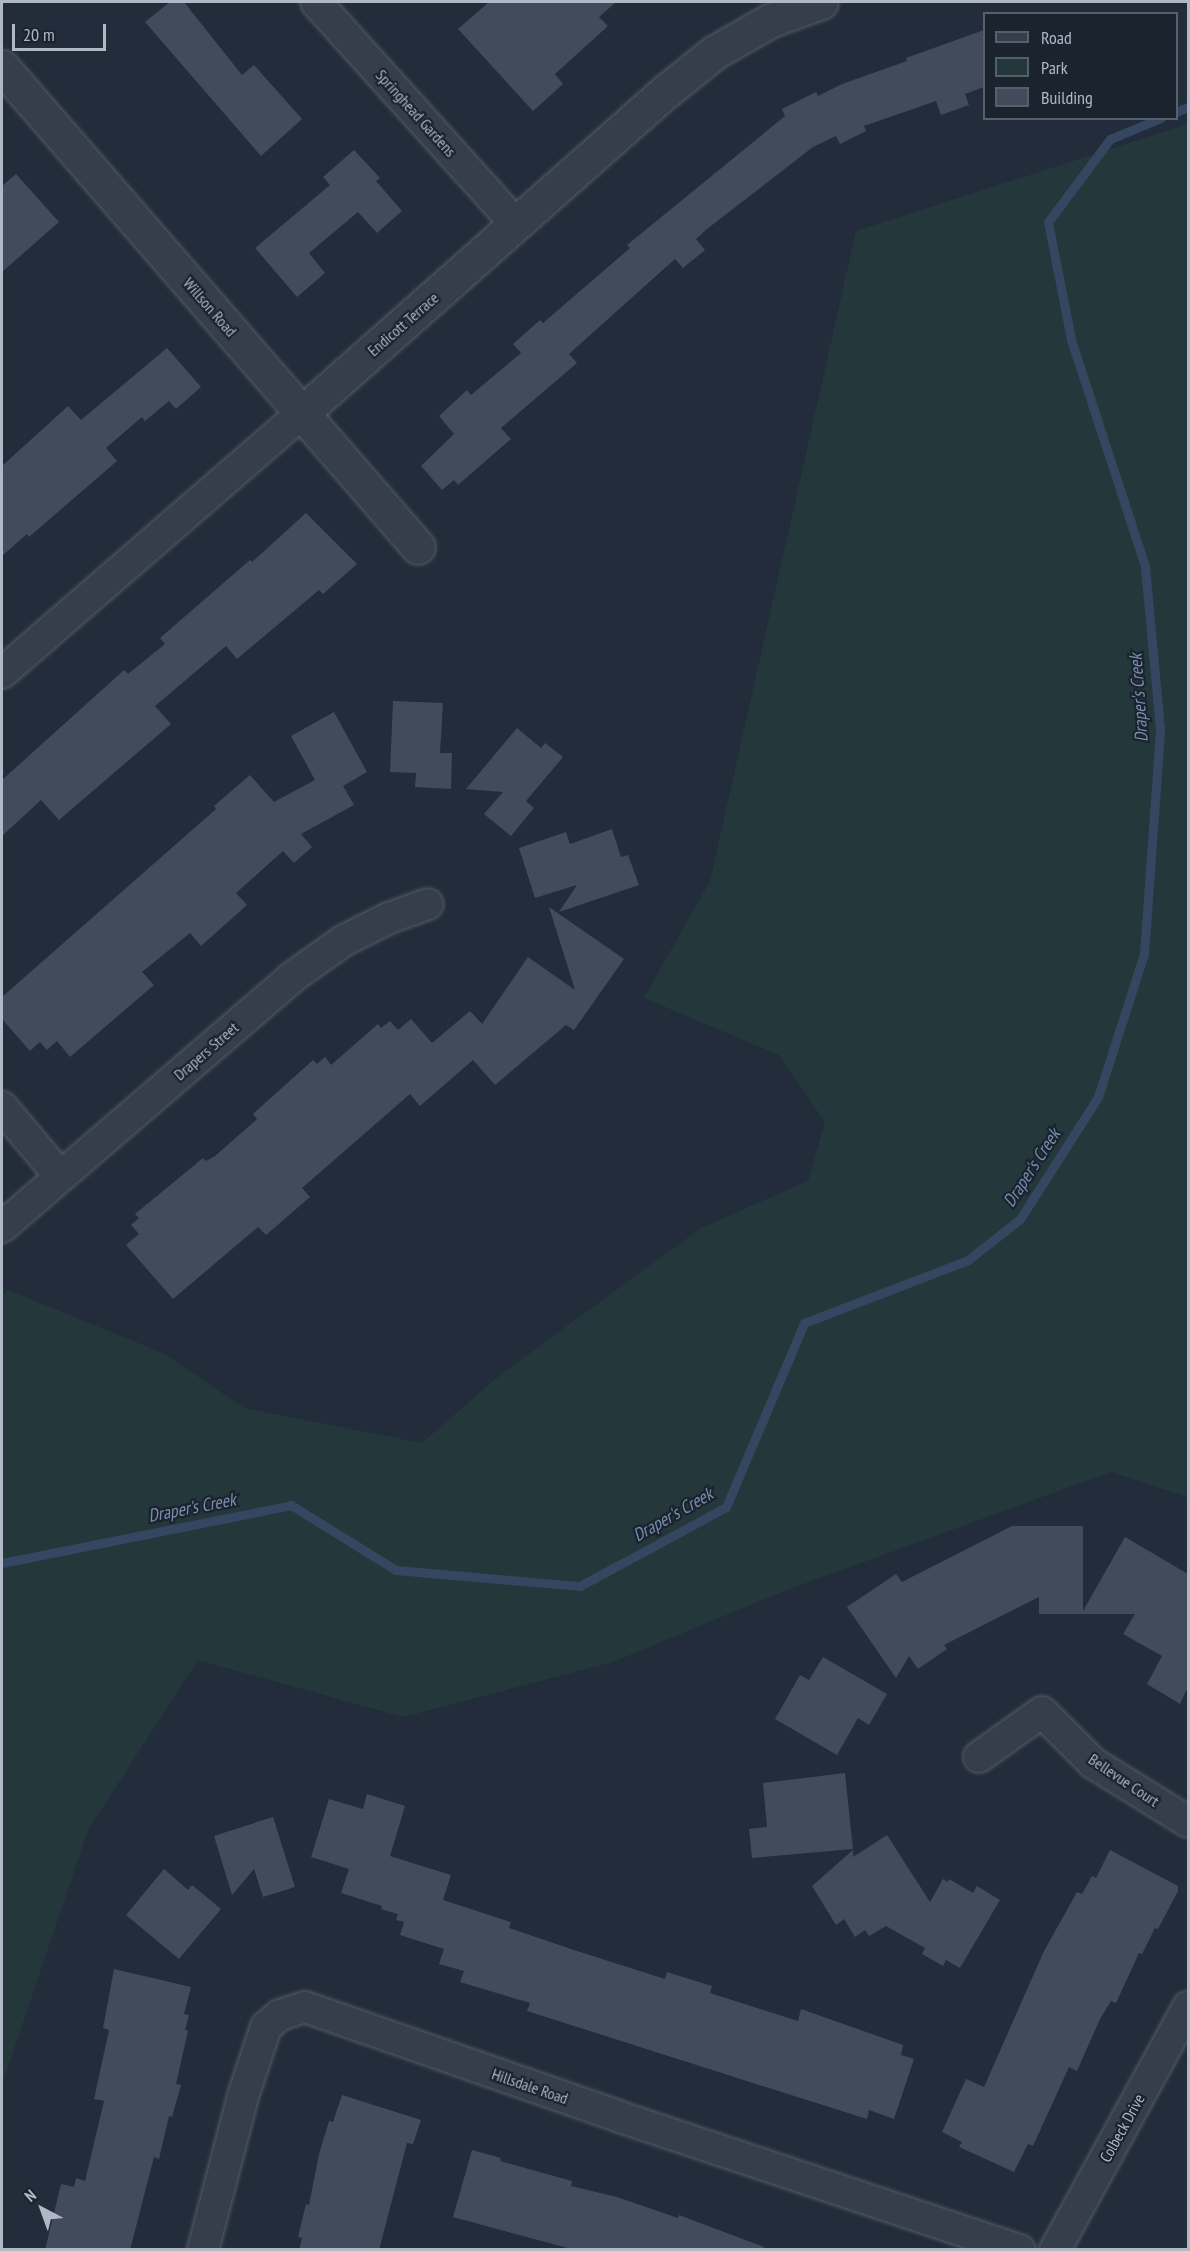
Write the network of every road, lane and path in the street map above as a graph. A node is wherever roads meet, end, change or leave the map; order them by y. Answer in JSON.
{"nodes":[{"id":1,"x":316,"y":2,"type":"edge"},
{"id":2,"x":821,"y":2,"type":"edge"},
{"id":3,"x":2,"y":67,"type":"edge"},
{"id":4,"x":516,"y":224,"type":"junction"},
{"id":5,"x":302,"y":413,"type":"junction"},
{"id":6,"x":418,"y":547,"type":"dead end"},
{"id":7,"x":2,"y":673,"type":"edge"},
{"id":8,"x":428,"y":904,"type":"dead end"},
{"id":9,"x":2,"y":1107,"type":"edge"},
{"id":10,"x":60,"y":1176,"type":"junction"},
{"id":11,"x":2,"y":1227,"type":"edge"},
{"id":12,"x":979,"y":1757,"type":"dead end"},
{"id":13,"x":1188,"y":1822,"type":"edge"},
{"id":14,"x":1188,"y":2007,"type":"edge"},
{"id":15,"x":203,"y":2250,"type":"edge"},
{"id":16,"x":1019,"y":2250,"type":"edge"},
{"id":17,"x":1055,"y":2250,"type":"edge"}],
"edges":[{"from":1,"to":4,"type":"street","name":"Springhead Gardens"},
{"from":2,"to":4,"type":"street","name":"Endicott Terrace"},
{"from":3,"to":5,"type":"street","name":"Willson Road"},
{"from":4,"to":5,"type":"street","name":"Endicott Terrace"},
{"from":5,"to":6,"type":"street","name":"Willson Road"},
{"from":5,"to":7,"type":"street","name":"Endicott Terrace"},
{"from":8,"to":10,"type":"street","name":"Drapers Street"},
{"from":9,"to":10,"type":"street"},
{"from":10,"to":11,"type":"street","name":"Drapers Street"},
{"from":12,"to":13,"type":"street","name":"Bellevue Court"},
{"from":14,"to":17,"type":"street","name":"Colbeck Drive"},
{"from":15,"to":16,"type":"street","name":"Hillsdale Road"}]}
